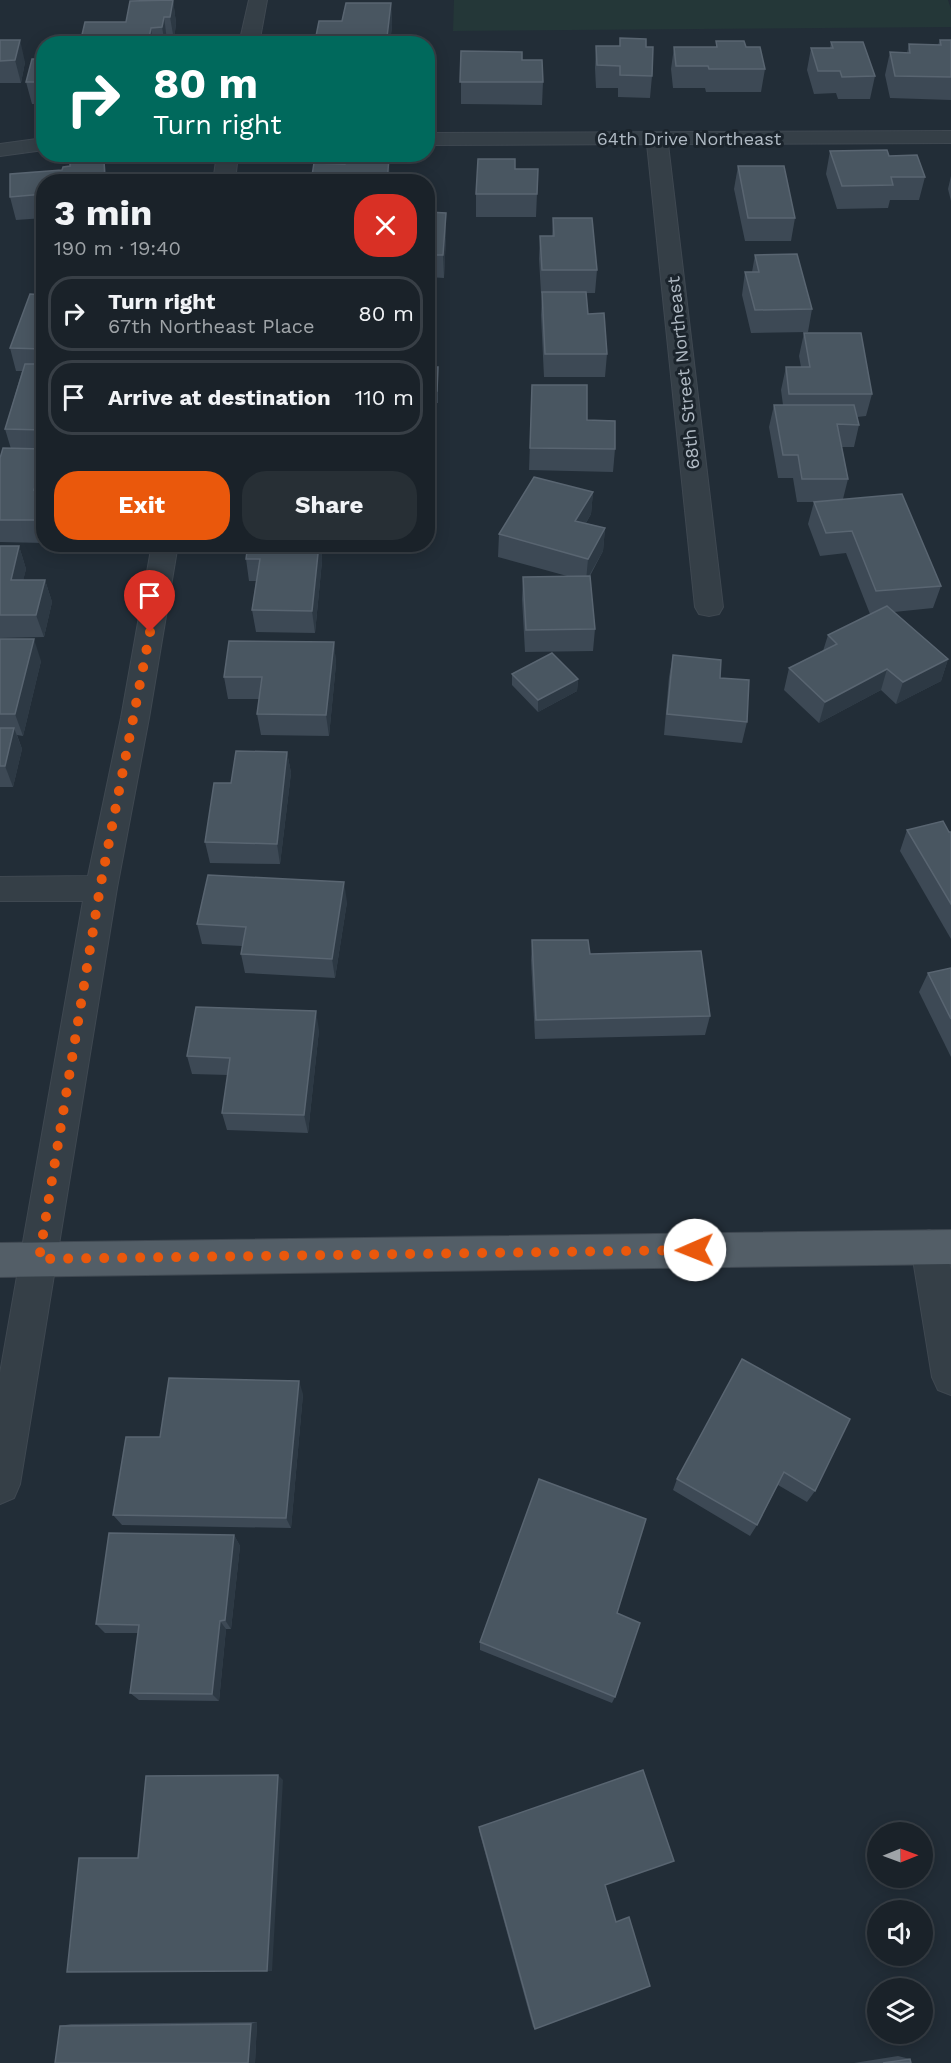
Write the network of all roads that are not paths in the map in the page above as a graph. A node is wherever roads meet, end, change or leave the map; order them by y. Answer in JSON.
{"nodes":[{"id":1,"x":258,"y":0,"type":"edge"},
{"id":2,"x":251,"y":36,"type":"edge"},
{"id":3,"x":951,"y":136,"type":"edge"},
{"id":4,"x":435,"y":139,"type":"edge"},
{"id":5,"x":657,"y":139,"type":"junction"},
{"id":6,"x":36,"y":145,"type":"edge"},
{"id":7,"x":0,"y":150,"type":"edge"},
{"id":8,"x":164,"y":552,"type":"edge"},
{"id":9,"x":709,"y":607,"type":"dead end"},
{"id":10,"x":100,"y":888,"type":"junction"},
{"id":11,"x":0,"y":889,"type":"edge"},
{"id":12,"x":940,"y":1247,"type":"edge"},
{"id":13,"x":39,"y":1259,"type":"junction"},
{"id":14,"x":0,"y":1260,"type":"edge"},
{"id":15,"x":951,"y":1377,"type":"edge"},
{"id":16,"x":0,"y":1484,"type":"edge"}],
"edges":[{"from":1,"to":2,"type":"street"},
{"from":3,"to":5,"type":"street","name":"64th Drive Northeast"},
{"from":4,"to":5,"type":"street","name":"64th Drive Northeast"},
{"from":5,"to":9,"type":"street","name":"68th Street Northeast"},
{"from":6,"to":7,"type":"street"},
{"from":8,"to":10,"type":"street"},
{"from":10,"to":11,"type":"street"},
{"from":10,"to":13,"type":"street"},
{"from":12,"to":13,"type":"main road"},
{"from":12,"to":15,"type":"street"},
{"from":13,"to":14,"type":"main road"},
{"from":13,"to":16,"type":"street"}]}
